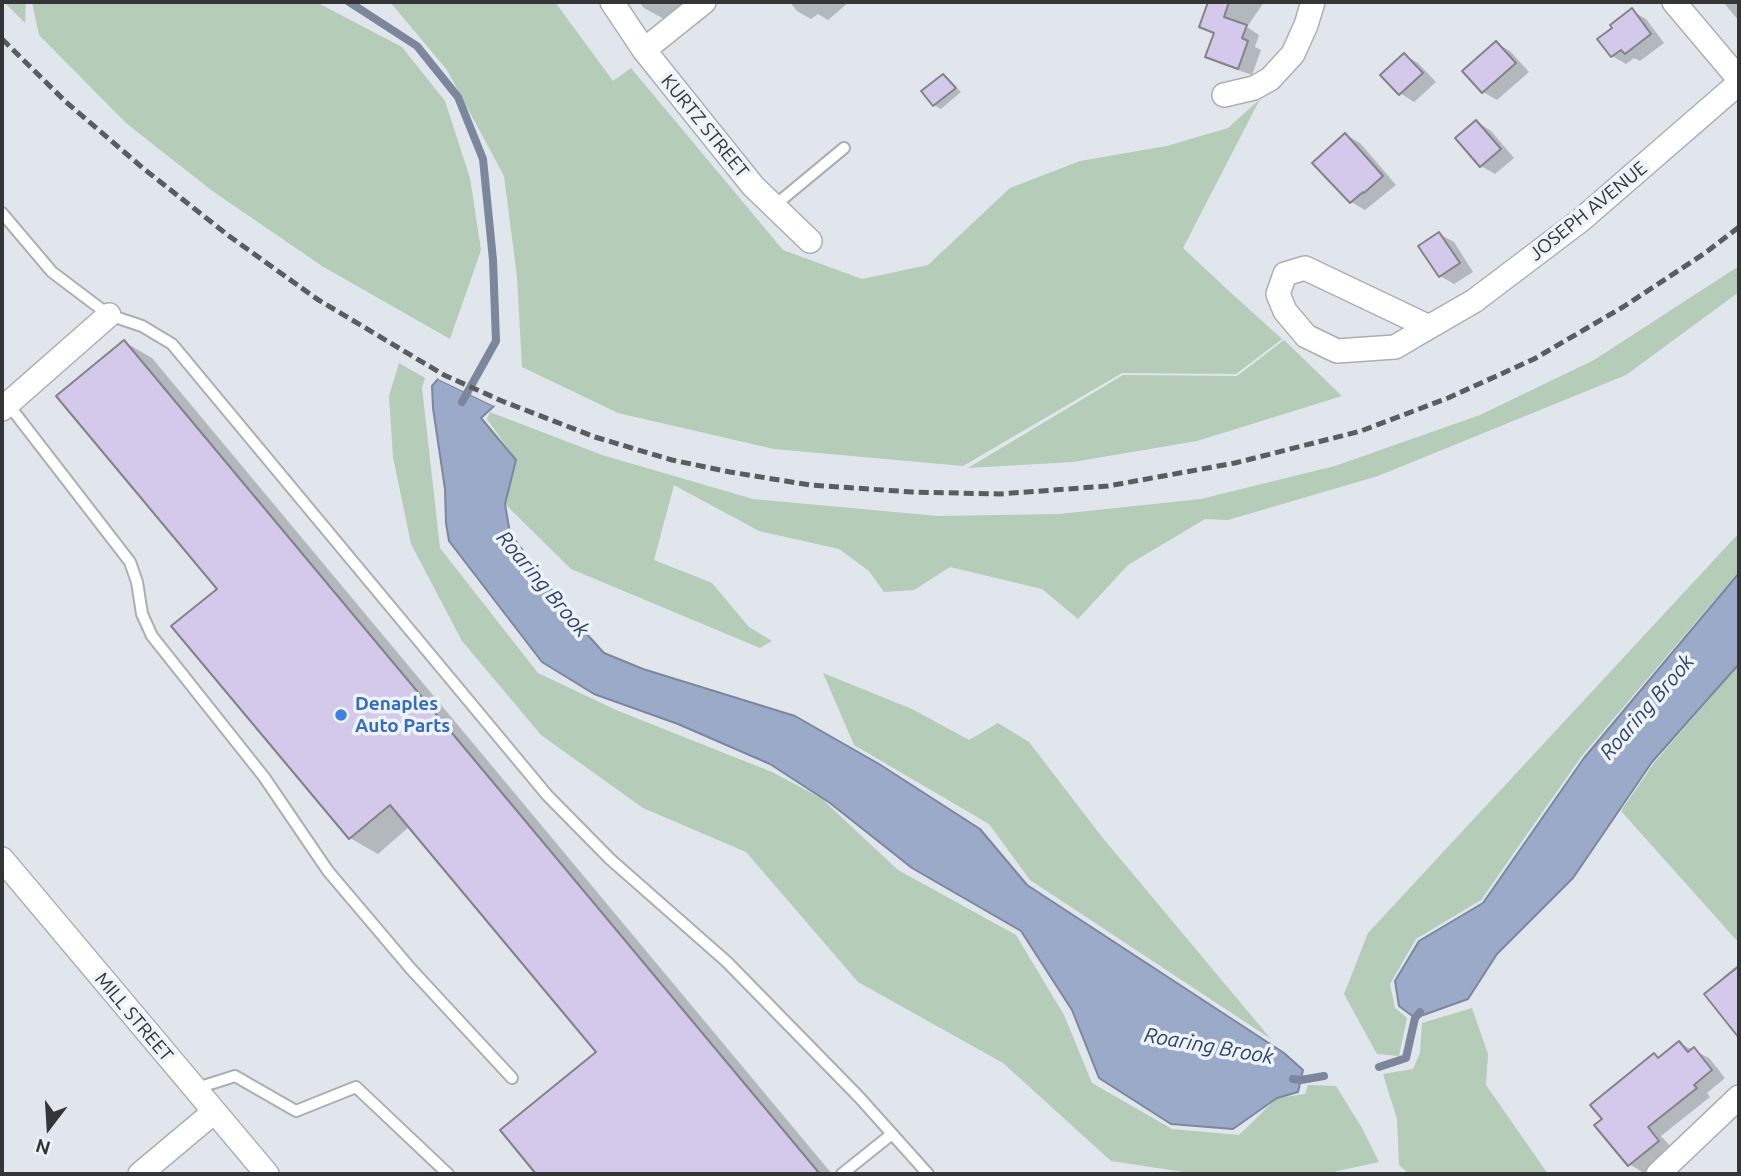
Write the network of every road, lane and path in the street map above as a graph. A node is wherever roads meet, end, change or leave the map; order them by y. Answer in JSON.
{"nodes":[{"id":1,"x":612,"y":2,"type":"edge"},
{"id":2,"x":704,"y":2,"type":"edge"},
{"id":3,"x":1313,"y":2,"type":"edge"},
{"id":4,"x":1674,"y":2,"type":"edge"},
{"id":5,"x":644,"y":50,"type":"junction"},
{"id":6,"x":1739,"y":81,"type":"edge"},
{"id":7,"x":1224,"y":95,"type":"dead end"},
{"id":8,"x":844,"y":148,"type":"dead end"},
{"id":9,"x":774,"y":206,"type":"junction"},
{"id":10,"x":2,"y":213,"type":"edge"},
{"id":11,"x":810,"y":241,"type":"dead end"},
{"id":12,"x":109,"y":315,"type":"junction"},
{"id":13,"x":1429,"y":327,"type":"junction"},
{"id":14,"x":5,"y":407,"type":"edge"},
{"id":15,"x":2,"y":859,"type":"edge"},
{"id":16,"x":512,"y":1078,"type":"dead end"},
{"id":17,"x":194,"y":1088,"type":"junction"},
{"id":18,"x":1739,"y":1097,"type":"edge"},
{"id":19,"x":214,"y":1112,"type":"junction"},
{"id":20,"x":892,"y":1134,"type":"junction"},
{"id":21,"x":140,"y":1174,"type":"edge"},
{"id":22,"x":267,"y":1174,"type":"edge"},
{"id":23,"x":448,"y":1174,"type":"edge"},
{"id":24,"x":842,"y":1174,"type":"edge"},
{"id":25,"x":928,"y":1174,"type":"edge"},
{"id":26,"x":1658,"y":1174,"type":"edge"}],
"edges":[{"from":1,"to":5,"type":"street","name":"KURTZ STREET"},
{"from":2,"to":5,"type":"street"},
{"from":3,"to":7,"type":"street"},
{"from":4,"to":6,"type":"street"},
{"from":5,"to":9,"type":"street","name":"KURTZ STREET"},
{"from":6,"to":13,"type":"street","name":"JOSEPH AVENUE"},
{"from":8,"to":9,"type":"lane"},
{"from":9,"to":11,"type":"street","name":"KURTZ STREET"},
{"from":10,"to":12,"type":"lane"},
{"from":12,"to":14,"type":"street"},
{"from":12,"to":20,"type":"lane"},
{"from":13,"to":13,"type":"street","name":"JOSEPH AVENUE"},
{"from":14,"to":16,"type":"lane"},
{"from":15,"to":17,"type":"street","name":"MILL STREET"},
{"from":17,"to":19,"type":"street","name":"MILL STREET"},
{"from":17,"to":23,"type":"lane"},
{"from":18,"to":26,"type":"street"},
{"from":19,"to":21,"type":"street"},
{"from":19,"to":22,"type":"street","name":"MILL STREET"},
{"from":20,"to":24,"type":"lane"},
{"from":20,"to":25,"type":"lane"}]}
